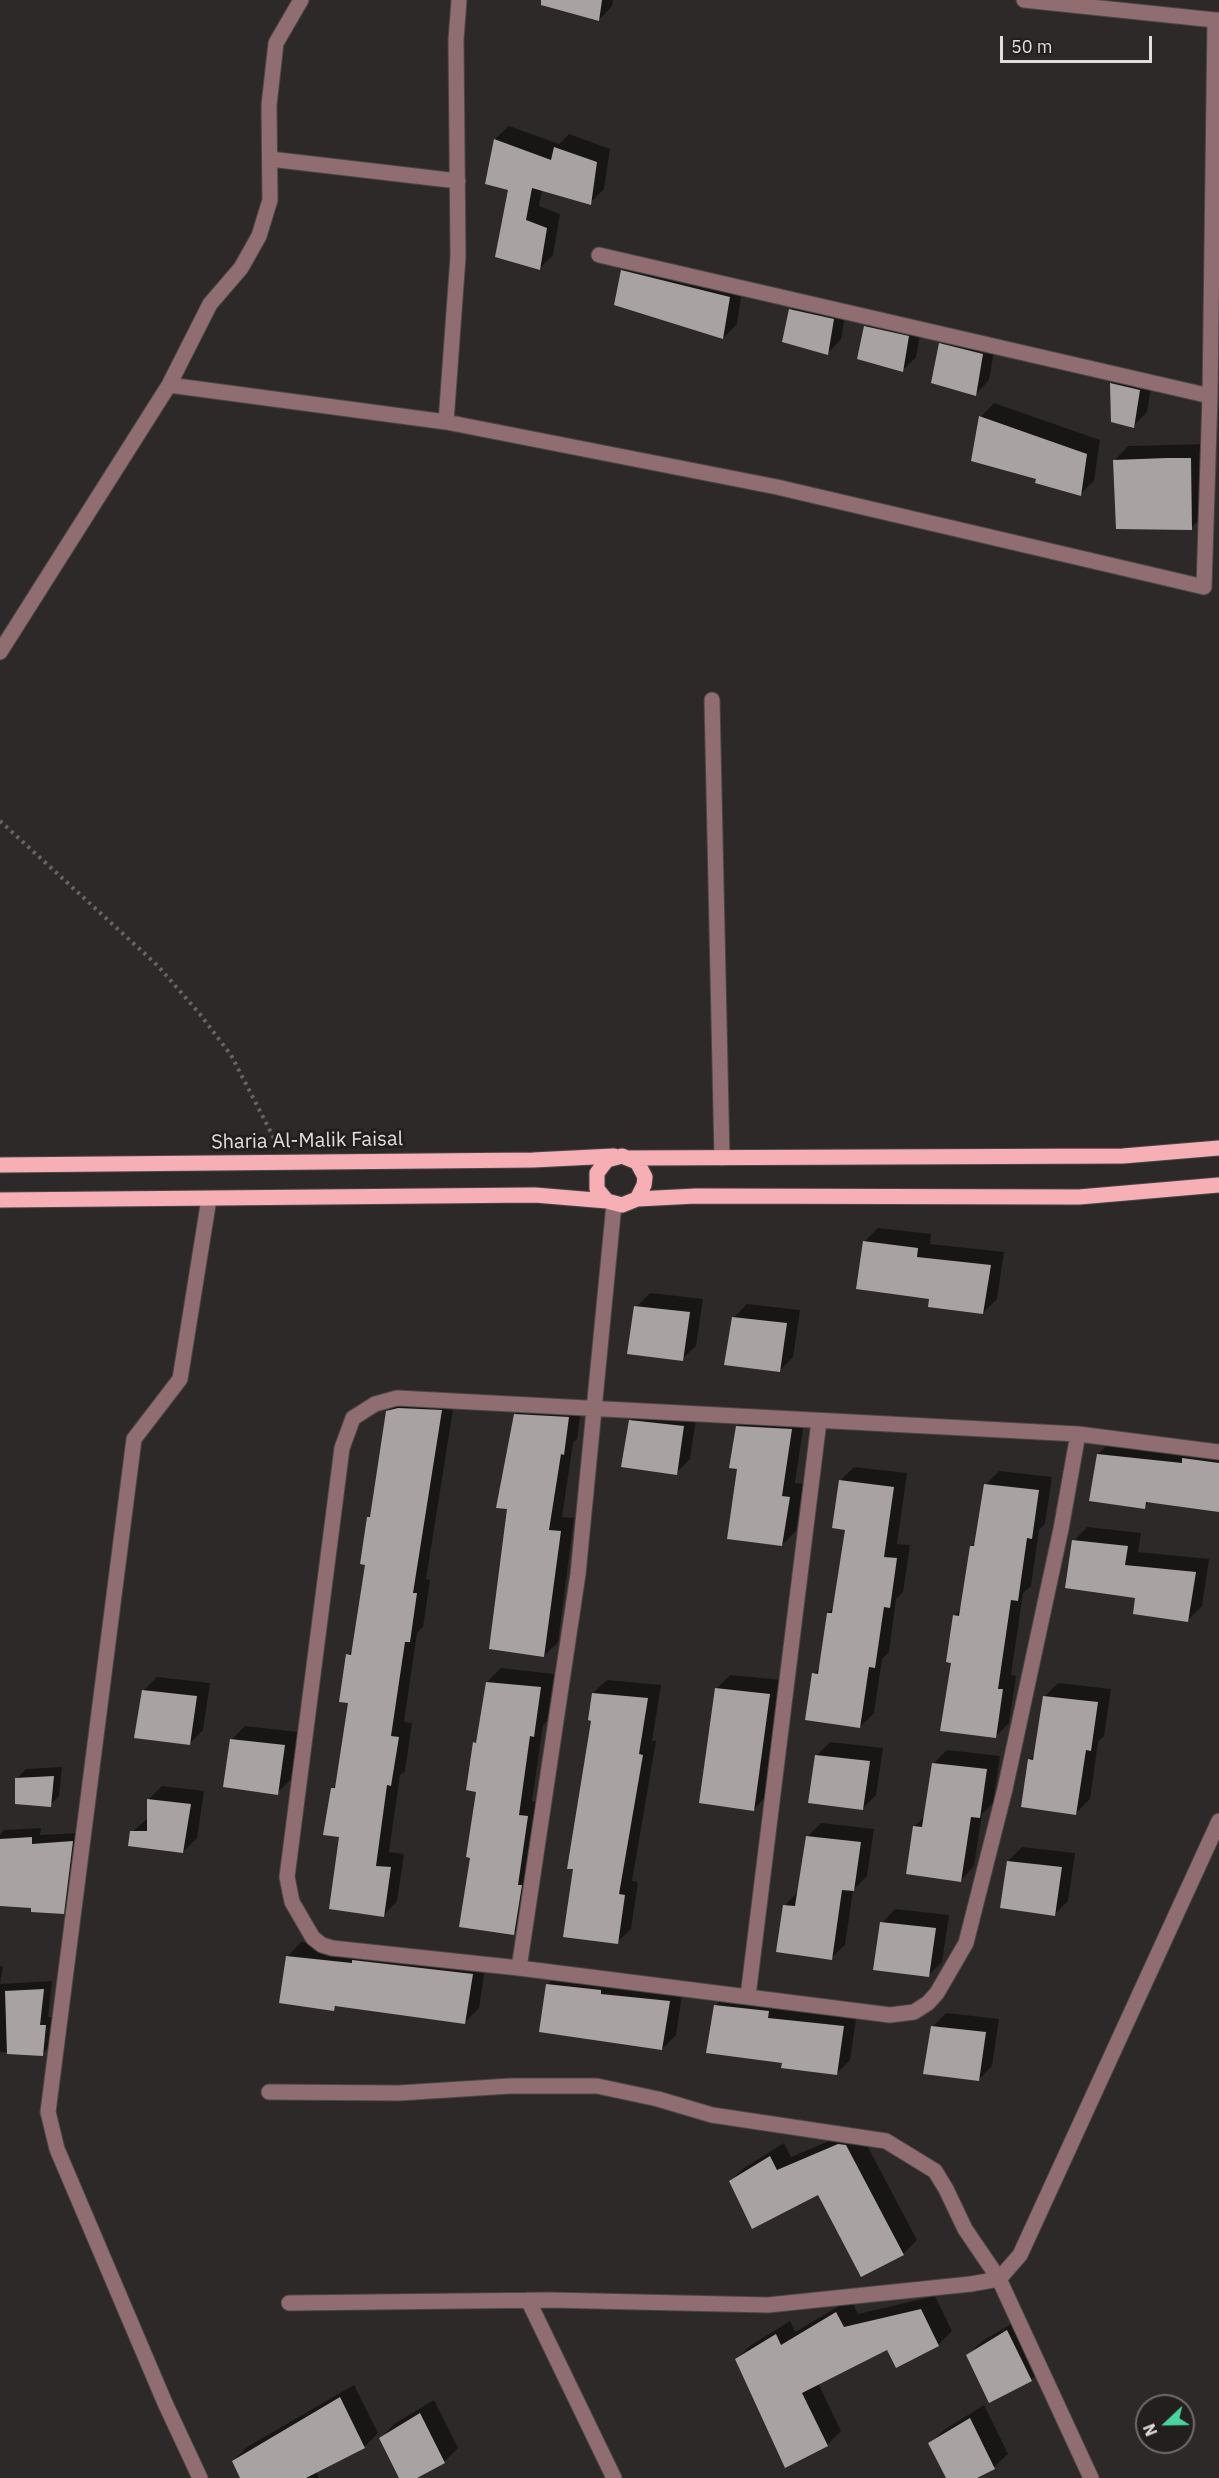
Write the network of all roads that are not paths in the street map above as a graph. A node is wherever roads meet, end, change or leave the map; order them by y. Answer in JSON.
{"nodes":[{"id":1,"x":301,"y":0,"type":"edge"},
{"id":2,"x":459,"y":0,"type":"edge"},
{"id":3,"x":1024,"y":0,"type":"edge"},
{"id":4,"x":1217,"y":20,"type":"edge"},
{"id":5,"x":270,"y":159,"type":"junction"},
{"id":6,"x":458,"y":181,"type":"junction"},
{"id":7,"x":599,"y":255,"type":"dead end"},
{"id":8,"x":169,"y":385,"type":"junction"},
{"id":9,"x":1210,"y":396,"type":"junction"},
{"id":10,"x":446,"y":422,"type":"junction"},
{"id":11,"x":1212,"y":587,"type":"edge"},
{"id":12,"x":0,"y":652,"type":"edge"},
{"id":13,"x":712,"y":700,"type":"dead end"},
{"id":14,"x":1219,"y":1148,"type":"edge"},
{"id":15,"x":614,"y":1156,"type":"junction"},
{"id":16,"x":630,"y":1158,"type":"junction"},
{"id":17,"x":722,"y":1158,"type":"junction"},
{"id":18,"x":0,"y":1165,"type":"edge"},
{"id":19,"x":1219,"y":1185,"type":"edge"},
{"id":20,"x":209,"y":1199,"type":"junction"},
{"id":21,"x":637,"y":1199,"type":"junction"},
{"id":22,"x":0,"y":1200,"type":"edge"},
{"id":23,"x":610,"y":1203,"type":"junction"},
{"id":24,"x":595,"y":1408,"type":"junction"},
{"id":25,"x":819,"y":1421,"type":"junction"},
{"id":26,"x":1078,"y":1434,"type":"junction"},
{"id":27,"x":1219,"y":1452,"type":"edge"},
{"id":28,"x":1219,"y":1821,"type":"edge"},
{"id":29,"x":1215,"y":1839,"type":"edge"},
{"id":30,"x":519,"y":1968,"type":"junction"},
{"id":31,"x":748,"y":1996,"type":"junction"},
{"id":32,"x":269,"y":2092,"type":"dead end"},
{"id":33,"x":999,"y":2279,"type":"junction"},
{"id":34,"x":528,"y":2300,"type":"junction"},
{"id":35,"x":289,"y":2303,"type":"dead end"},
{"id":36,"x":200,"y":2478,"type":"edge"},
{"id":37,"x":614,"y":2478,"type":"edge"},
{"id":38,"x":1091,"y":2478,"type":"edge"}],
"edges":[{"from":1,"to":5,"type":"street"},
{"from":2,"to":6,"type":"street"},
{"from":3,"to":4,"type":"street"},
{"from":4,"to":9,"type":"street"},
{"from":5,"to":6,"type":"street"},
{"from":5,"to":8,"type":"street"},
{"from":6,"to":10,"type":"street"},
{"from":7,"to":9,"type":"street"},
{"from":8,"to":10,"type":"street"},
{"from":8,"to":12,"type":"street"},
{"from":9,"to":11,"type":"street"},
{"from":10,"to":11,"type":"street"},
{"from":13,"to":17,"type":"street"},
{"from":14,"to":17,"type":"main road"},
{"from":15,"to":16,"type":"main road"},
{"from":15,"to":18,"type":"main road","name":"Sharia Al-Malik Faisal"},
{"from":15,"to":23,"type":"main road"},
{"from":16,"to":17,"type":"main road"},
{"from":16,"to":21,"type":"main road"},
{"from":19,"to":21,"type":"main road"},
{"from":20,"to":22,"type":"main road"},
{"from":20,"to":23,"type":"main road"},
{"from":20,"to":36,"type":"street"},
{"from":21,"to":23,"type":"main road"},
{"from":23,"to":24,"type":"street"},
{"from":24,"to":25,"type":"street"},
{"from":24,"to":30,"type":"street"},
{"from":24,"to":30,"type":"street"},
{"from":25,"to":26,"type":"street"},
{"from":25,"to":31,"type":"street"},
{"from":26,"to":27,"type":"street"},
{"from":26,"to":31,"type":"street"},
{"from":28,"to":29,"type":"street"},
{"from":29,"to":33,"type":"street"},
{"from":30,"to":31,"type":"street"},
{"from":32,"to":33,"type":"street"},
{"from":33,"to":34,"type":"street"},
{"from":33,"to":38,"type":"street"},
{"from":34,"to":35,"type":"street"},
{"from":34,"to":37,"type":"street"}]}
